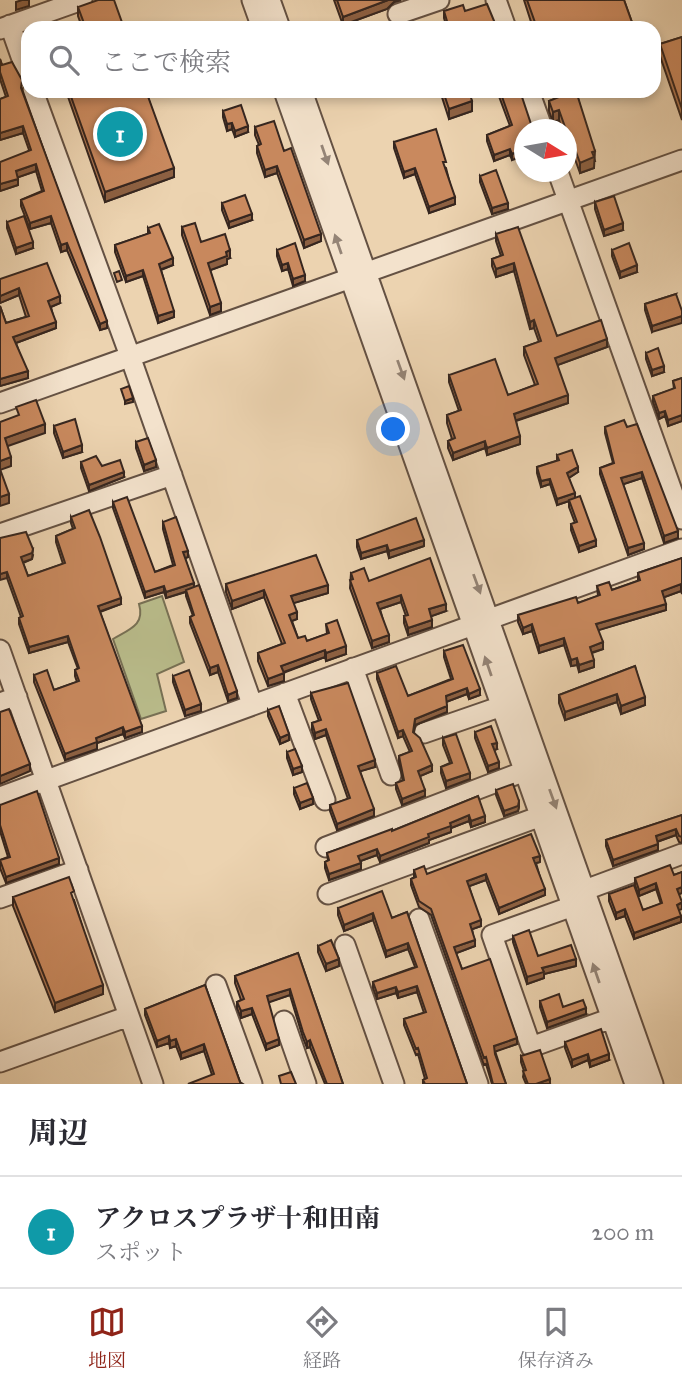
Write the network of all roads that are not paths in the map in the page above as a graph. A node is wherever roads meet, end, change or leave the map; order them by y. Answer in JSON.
{"nodes":[{"id":1,"x":82,"y":0,"type":"edge"},
{"id":2,"x":252,"y":0,"type":"edge"},
{"id":3,"x":270,"y":0,"type":"edge"},
{"id":4,"x":439,"y":0,"type":"edge"},
{"id":5,"x":496,"y":0,"type":"edge"},
{"id":6,"x":398,"y":14,"type":"dead end"},
{"id":7,"x":22,"y":21,"type":"edge"},
{"id":8,"x":260,"y":21,"type":"edge"},
{"id":9,"x":278,"y":21,"type":"edge"},
{"id":10,"x":504,"y":21,"type":"edge"},
{"id":11,"x":5,"y":27,"type":"edge"},
{"id":12,"x":21,"y":61,"type":"edge"},
{"id":13,"x":36,"y":98,"type":"edge"},
{"id":14,"x":287,"y":98,"type":"edge"},
{"id":15,"x":304,"y":98,"type":"edge"},
{"id":16,"x":532,"y":98,"type":"edge"},
{"id":17,"x":539,"y":119,"type":"edge"},
{"id":18,"x":682,"y":160,"type":"edge"},
{"id":19,"x":562,"y":182,"type":"edge"},
{"id":20,"x":569,"y":201,"type":"junction"},
{"id":21,"x":358,"y":275,"type":"junction"},
{"id":22,"x":130,"y":356,"type":"junction"},
{"id":23,"x":0,"y":402,"type":"edge"},
{"id":24,"x":172,"y":475,"type":"junction"},
{"id":25,"x":682,"y":519,"type":"edge"},
{"id":26,"x":0,"y":534,"type":"edge"},
{"id":27,"x":682,"y":549,"type":"edge"},
{"id":28,"x":481,"y":622,"type":"junction"},
{"id":29,"x":0,"y":650,"type":"edge"},
{"id":30,"x":353,"y":668,"type":"junction"},
{"id":31,"x":285,"y":693,"type":"junction"},
{"id":32,"x":8,"y":700,"type":"edge"},
{"id":33,"x":252,"y":705,"type":"junction"},
{"id":34,"x":502,"y":706,"type":"junction"},
{"id":35,"x":424,"y":733,"type":"dead end"},
{"id":36,"x":525,"y":771,"type":"junction"},
{"id":37,"x":391,"y":775,"type":"dead end"},
{"id":38,"x":47,"y":780,"type":"junction"},
{"id":39,"x":0,"y":797,"type":"edge"},
{"id":40,"x":325,"y":800,"type":"dead end"},
{"id":41,"x":541,"y":816,"type":"junction"},
{"id":42,"x":326,"y":847,"type":"dead end"},
{"id":43,"x":682,"y":854,"type":"edge"},
{"id":44,"x":78,"y":870,"type":"junction"},
{"id":45,"x":585,"y":890,"type":"junction"},
{"id":46,"x":328,"y":894,"type":"dead end"},
{"id":47,"x":0,"y":898,"type":"edge"},
{"id":48,"x":573,"y":906,"type":"junction"},
{"id":49,"x":419,"y":919,"type":"dead end"},
{"id":50,"x":345,"y":945,"type":"dead end"},
{"id":51,"x":216,"y":985,"type":"dead end"},
{"id":52,"x":129,"y":1016,"type":"junction"},
{"id":53,"x":612,"y":1018,"type":"junction"},
{"id":54,"x":284,"y":1021,"type":"dead end"},
{"id":55,"x":0,"y":1062,"type":"edge"},
{"id":56,"x":636,"y":1083,"type":"edge"},
{"id":57,"x":153,"y":1084,"type":"edge"},
{"id":58,"x":252,"y":1084,"type":"edge"},
{"id":59,"x":306,"y":1084,"type":"edge"},
{"id":60,"x":394,"y":1084,"type":"edge"},
{"id":61,"x":478,"y":1084,"type":"edge"}],
"edges":[{"from":1,"to":7,"type":"street"},
{"from":2,"to":8,"type":"street"},
{"from":3,"to":9,"type":"street"},
{"from":4,"to":6,"type":"street"},
{"from":5,"to":10,"type":"street"},
{"from":11,"to":12,"type":"street"},
{"from":13,"to":22,"type":"street"},
{"from":21,"to":14,"type":"street","one_way":true},
{"from":15,"to":21,"type":"street","one_way":true},
{"from":16,"to":17,"type":"street"},
{"from":18,"to":20,"type":"street"},
{"from":19,"to":20,"type":"street"},
{"from":20,"to":21,"type":"street"},
{"from":20,"to":25,"type":"street"},
{"from":21,"to":22,"type":"street"},
{"from":21,"to":28,"type":"street"},
{"from":22,"to":23,"type":"street"},
{"from":22,"to":24,"type":"street"},
{"from":24,"to":26,"type":"street"},
{"from":24,"to":33,"type":"street"},
{"from":27,"to":28,"type":"street"},
{"from":28,"to":30,"type":"street"},
{"from":34,"to":28,"type":"street","one_way":true},
{"from":28,"to":45,"type":"street","one_way":true},
{"from":29,"to":32,"type":"street"},
{"from":30,"to":31,"type":"street"},
{"from":30,"to":37,"type":"street"},
{"from":31,"to":33,"type":"street"},
{"from":31,"to":40,"type":"street"},
{"from":32,"to":38,"type":"street"},
{"from":33,"to":38,"type":"street"},
{"from":34,"to":35,"type":"street"},
{"from":34,"to":36,"type":"street"},
{"from":36,"to":41,"type":"street"},
{"from":36,"to":42,"type":"street"},
{"from":38,"to":39,"type":"street"},
{"from":38,"to":44,"type":"street"},
{"from":41,"to":46,"type":"street"},
{"from":41,"to":48,"type":"street"},
{"from":43,"to":45,"type":"street"},
{"from":44,"to":47,"type":"street"},
{"from":44,"to":52,"type":"street"},
{"from":45,"to":56,"type":"street"},
{"from":53,"to":48,"type":"street","one_way":true},
{"from":48,"to":53,"type":"street"},
{"from":49,"to":61,"type":"street"},
{"from":50,"to":60,"type":"street"},
{"from":51,"to":58,"type":"street"},
{"from":52,"to":55,"type":"street"},
{"from":52,"to":57,"type":"street"},
{"from":53,"to":56,"type":"street"},
{"from":54,"to":59,"type":"street"}]}
